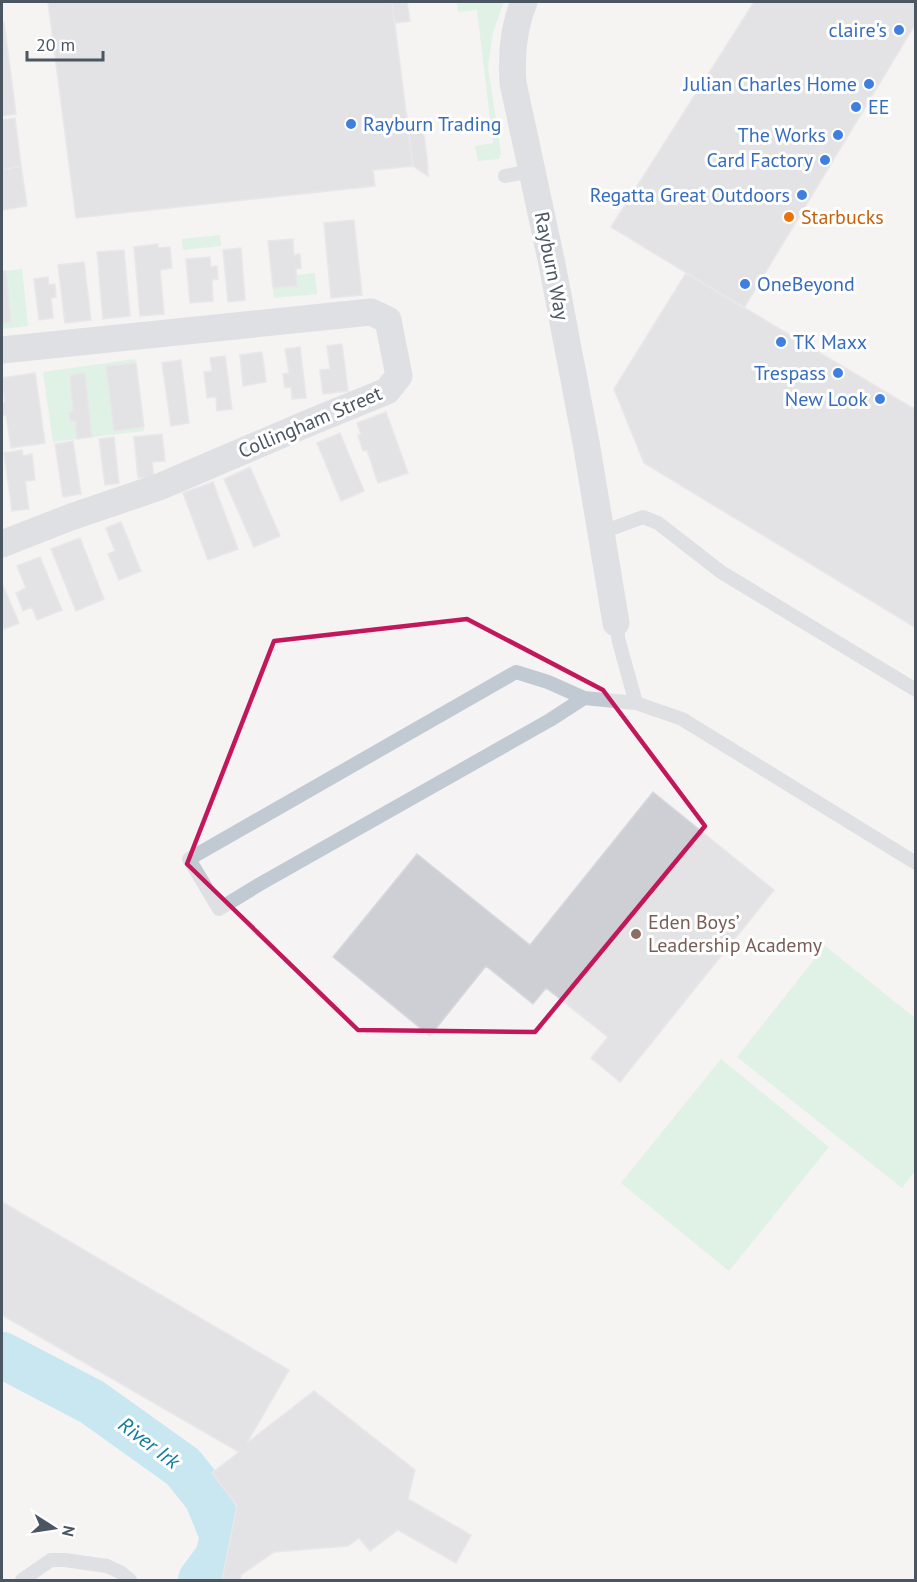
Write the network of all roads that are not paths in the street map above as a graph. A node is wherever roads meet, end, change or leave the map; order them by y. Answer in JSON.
{"nodes":[{"id":1,"x":524,"y":2,"type":"edge"},
{"id":2,"x":533,"y":171,"type":"junction"},
{"id":3,"x":505,"y":176,"type":"dead end"},
{"id":4,"x":2,"y":350,"type":"edge"},
{"id":5,"x":600,"y":533,"type":"junction"},
{"id":6,"x":2,"y":544,"type":"edge"},
{"id":7,"x":616,"y":623,"type":"joint"},
{"id":8,"x":915,"y":690,"type":"edge"},
{"id":9,"x":584,"y":698,"type":"junction"},
{"id":10,"x":636,"y":703,"type":"junction"},
{"id":11,"x":915,"y":862,"type":"edge"},
{"id":12,"x":22,"y":1581,"type":"edge"},
{"id":13,"x":130,"y":1581,"type":"edge"}],
"edges":[{"from":1,"to":2,"type":"street","name":"Rayburn Way"},
{"from":2,"to":3,"type":"lane"},
{"from":2,"to":5,"type":"street","name":"Rayburn Way"},
{"from":4,"to":6,"type":"street","name":"Collingham Street"},
{"from":5,"to":7,"type":"street","name":"Rayburn Way"},
{"from":5,"to":8,"type":"lane"},
{"from":7,"to":10,"type":"lane"},
{"from":9,"to":9,"type":"lane"},
{"from":9,"to":10,"type":"lane"},
{"from":10,"to":11,"type":"lane"},
{"from":12,"to":13,"type":"lane"}]}
